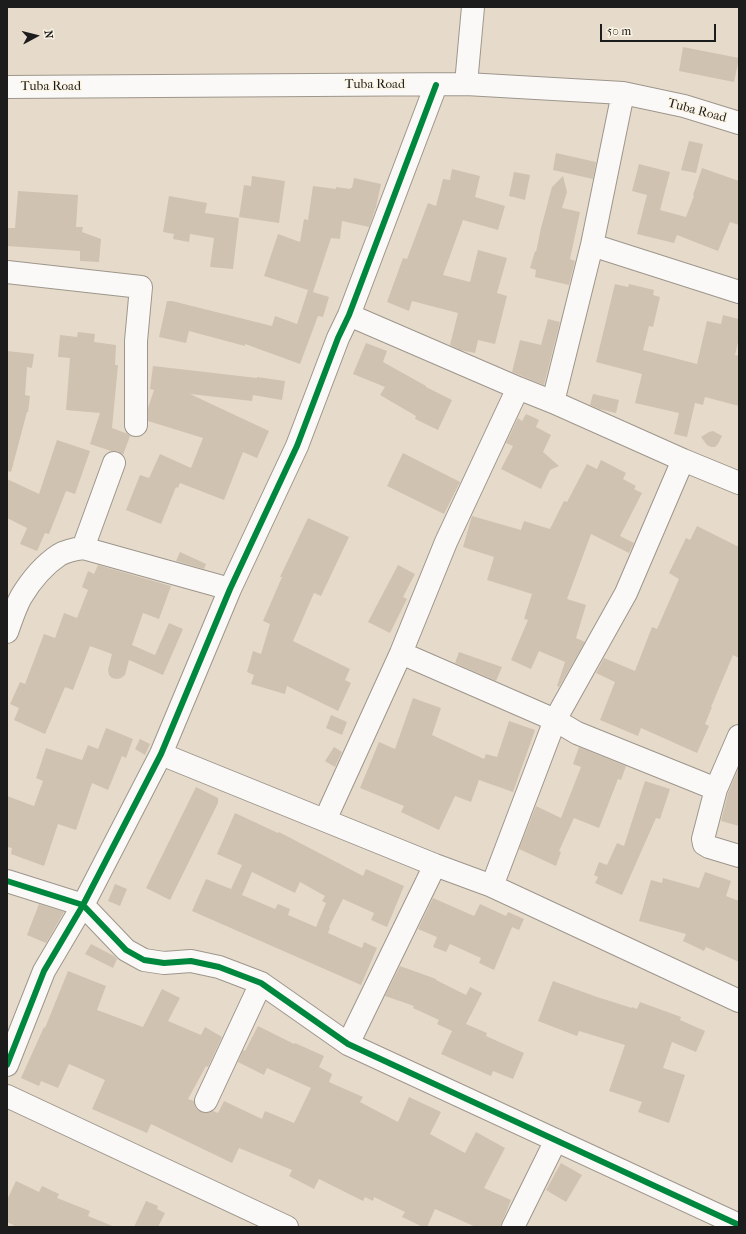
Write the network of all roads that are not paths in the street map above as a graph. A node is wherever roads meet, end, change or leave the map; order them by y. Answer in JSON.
{"nodes":[{"id":1,"x":473,"y":7,"type":"edge"},
{"id":2,"x":466,"y":84,"type":"junction"},
{"id":3,"x":436,"y":85,"type":"junction"},
{"id":4,"x":7,"y":87,"type":"edge"},
{"id":5,"x":623,"y":94,"type":"junction"},
{"id":6,"x":739,"y":123,"type":"edge"},
{"id":7,"x":592,"y":245,"type":"junction"},
{"id":8,"x":7,"y":272,"type":"edge"},
{"id":9,"x":739,"y":292,"type":"edge"},
{"id":10,"x":349,"y":315,"type":"junction"},
{"id":11,"x":518,"y":388,"type":"junction"},
{"id":12,"x":554,"y":402,"type":"junction"},
{"id":13,"x":136,"y":425,"type":"dead end"},
{"id":14,"x":683,"y":460,"type":"junction"},
{"id":15,"x":114,"y":463,"type":"dead end"},
{"id":16,"x":739,"y":483,"type":"edge"},
{"id":17,"x":83,"y":548,"type":"junction"},
{"id":18,"x":230,"y":589,"type":"junction"},
{"id":19,"x":7,"y":632,"type":"edge"},
{"id":20,"x":401,"y":653,"type":"junction"},
{"id":21,"x":555,"y":720,"type":"junction"},
{"id":22,"x":739,"y":736,"type":"edge"},
{"id":23,"x":160,"y":754,"type":"junction"},
{"id":24,"x":716,"y":789,"type":"junction"},
{"id":25,"x":325,"y":820,"type":"junction"},
{"id":26,"x":739,"y":856,"type":"edge"},
{"id":27,"x":435,"y":865,"type":"junction"},
{"id":28,"x":7,"y":882,"type":"edge"},
{"id":29,"x":492,"y":886,"type":"junction"},
{"id":30,"x":83,"y":904,"type":"junction"},
{"id":31,"x":260,"y":983,"type":"junction"},
{"id":32,"x":739,"y":1001,"type":"edge"},
{"id":33,"x":348,"y":1044,"type":"junction"},
{"id":34,"x":7,"y":1065,"type":"edge"},
{"id":35,"x":7,"y":1096,"type":"edge"},
{"id":36,"x":206,"y":1101,"type":"dead end"},
{"id":37,"x":556,"y":1140,"type":"junction"},
{"id":38,"x":739,"y":1225,"type":"edge"},
{"id":39,"x":287,"y":1227,"type":"edge"},
{"id":40,"x":513,"y":1227,"type":"edge"}],
"edges":[{"from":1,"to":2,"type":"street"},
{"from":2,"to":3,"type":"street","name":"Tuba Road"},
{"from":2,"to":5,"type":"street","name":"Tuba Road"},
{"from":3,"to":4,"type":"street","name":"Tuba Road"},
{"from":3,"to":10,"type":"street"},
{"from":5,"to":6,"type":"street","name":"Tuba Road"},
{"from":5,"to":7,"type":"street"},
{"from":7,"to":9,"type":"street"},
{"from":7,"to":12,"type":"street"},
{"from":8,"to":13,"type":"street"},
{"from":10,"to":11,"type":"street"},
{"from":10,"to":18,"type":"street"},
{"from":11,"to":12,"type":"street"},
{"from":11,"to":20,"type":"street"},
{"from":12,"to":14,"type":"street"},
{"from":14,"to":16,"type":"street"},
{"from":14,"to":21,"type":"street"},
{"from":15,"to":17,"type":"street"},
{"from":17,"to":18,"type":"street"},
{"from":17,"to":19,"type":"street"},
{"from":18,"to":23,"type":"street"},
{"from":20,"to":21,"type":"street"},
{"from":20,"to":25,"type":"street"},
{"from":21,"to":24,"type":"street"},
{"from":21,"to":29,"type":"street"},
{"from":22,"to":24,"type":"street"},
{"from":23,"to":25,"type":"street"},
{"from":23,"to":30,"type":"street"},
{"from":24,"to":26,"type":"street"},
{"from":25,"to":27,"type":"street"},
{"from":27,"to":29,"type":"street"},
{"from":27,"to":33,"type":"street"},
{"from":28,"to":30,"type":"street"},
{"from":29,"to":32,"type":"street"},
{"from":30,"to":31,"type":"street"},
{"from":30,"to":34,"type":"street"},
{"from":31,"to":33,"type":"street"},
{"from":31,"to":36,"type":"street"},
{"from":33,"to":37,"type":"street"},
{"from":35,"to":39,"type":"street"},
{"from":37,"to":38,"type":"street"},
{"from":37,"to":40,"type":"street"}]}
